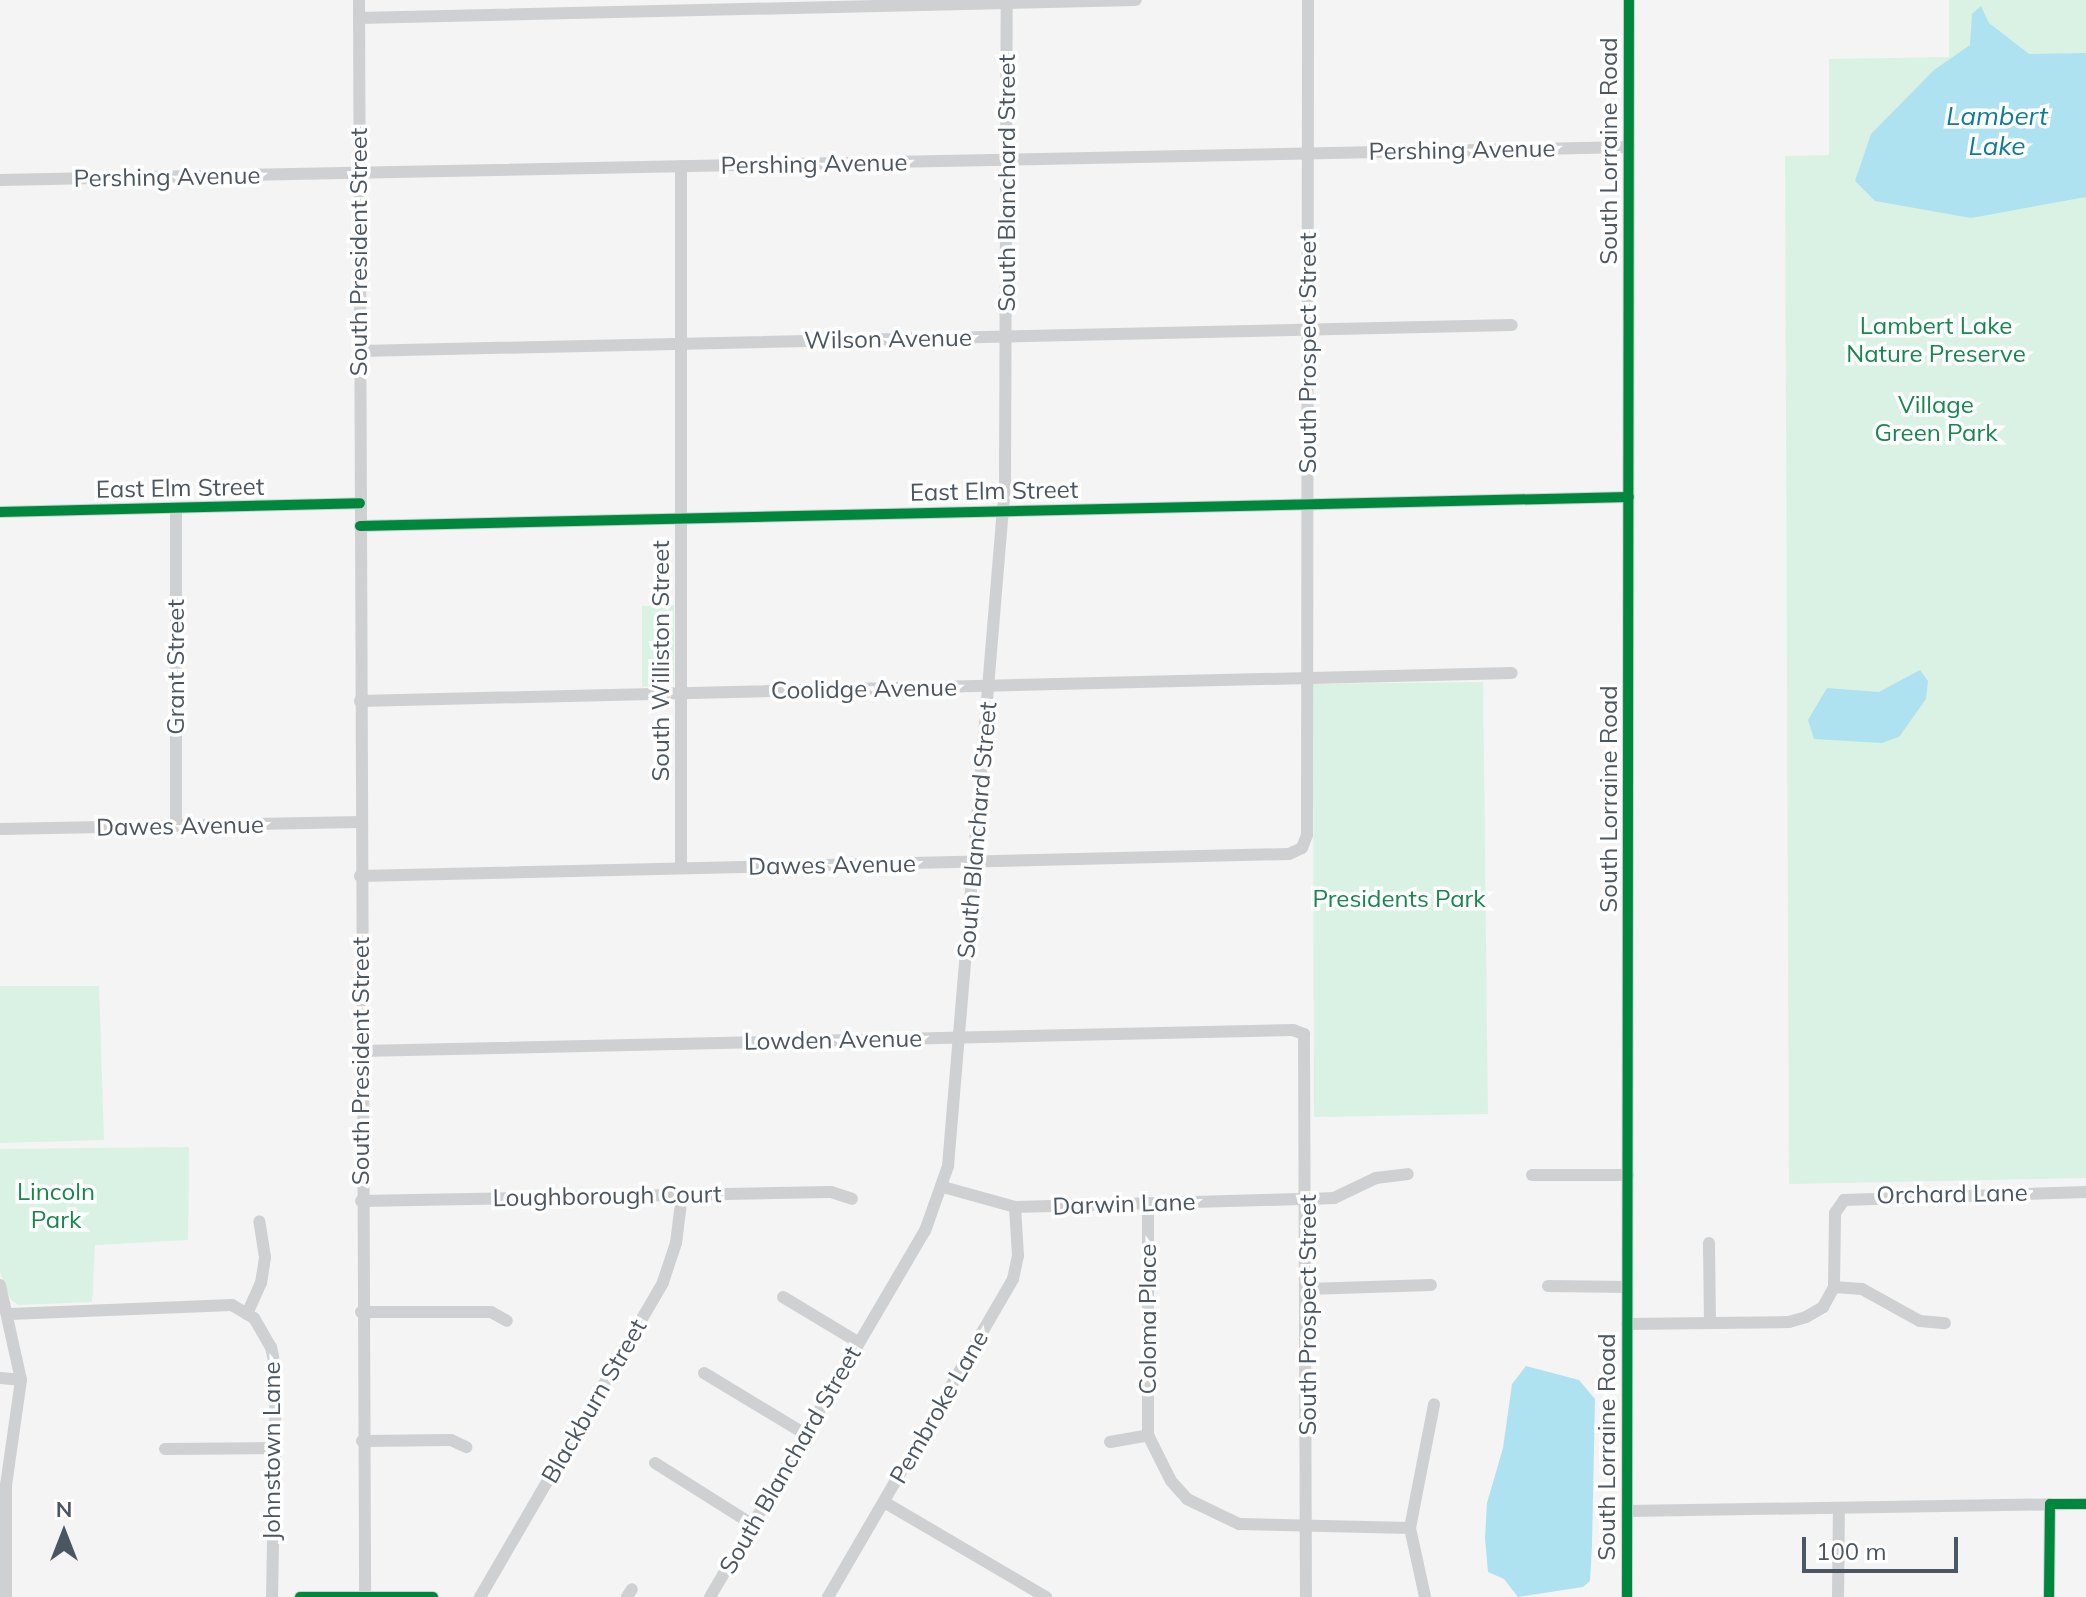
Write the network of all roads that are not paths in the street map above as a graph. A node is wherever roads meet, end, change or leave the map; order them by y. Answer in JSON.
{"nodes":[{"id":1,"x":359,"y":0,"type":"edge"},
{"id":2,"x":1136,"y":0,"type":"edge"},
{"id":3,"x":1308,"y":0,"type":"edge"},
{"id":4,"x":1629,"y":0,"type":"edge"},
{"id":5,"x":1007,"y":2,"type":"edge"},
{"id":6,"x":682,"y":4,"type":"edge"},
{"id":7,"x":359,"y":18,"type":"junction"},
{"id":8,"x":1629,"y":147,"type":"junction"},
{"id":9,"x":1308,"y":153,"type":"junction"},
{"id":10,"x":1007,"y":160,"type":"junction"},
{"id":11,"x":681,"y":166,"type":"junction"},
{"id":12,"x":359,"y":173,"type":"junction"},
{"id":13,"x":0,"y":180,"type":"edge"},
{"id":14,"x":1512,"y":325,"type":"dead end"},
{"id":15,"x":1308,"y":329,"type":"junction"},
{"id":16,"x":1006,"y":336,"type":"junction"},
{"id":17,"x":681,"y":343,"type":"junction"},
{"id":18,"x":360,"y":351,"type":"junction"},
{"id":19,"x":1629,"y":497,"type":"junction"},
{"id":20,"x":360,"y":503,"type":"junction"},
{"id":21,"x":1308,"y":504,"type":"junction"},
{"id":22,"x":176,"y":508,"type":"junction"},
{"id":23,"x":1003,"y":511,"type":"junction"},
{"id":24,"x":0,"y":512,"type":"edge"},
{"id":25,"x":681,"y":518,"type":"junction"},
{"id":26,"x":360,"y":526,"type":"junction"},
{"id":27,"x":1512,"y":673,"type":"dead end"},
{"id":28,"x":1308,"y":679,"type":"junction"},
{"id":29,"x":989,"y":686,"type":"junction"},
{"id":30,"x":681,"y":693,"type":"junction"},
{"id":31,"x":360,"y":701,"type":"junction"},
{"id":32,"x":360,"y":822,"type":"junction"},
{"id":33,"x":176,"y":826,"type":"junction"},
{"id":34,"x":0,"y":829,"type":"edge"},
{"id":35,"x":1302,"y":848,"type":"joint"},
{"id":36,"x":975,"y":862,"type":"junction"},
{"id":37,"x":681,"y":868,"type":"junction"},
{"id":38,"x":360,"y":876,"type":"junction"},
{"id":39,"x":1304,"y":1034,"type":"joint"},
{"id":40,"x":960,"y":1037,"type":"junction"},
{"id":41,"x":361,"y":1051,"type":"junction"},
{"id":42,"x":1408,"y":1174,"type":"dead end"},
{"id":43,"x":1532,"y":1175,"type":"dead end"},
{"id":44,"x":1628,"y":1175,"type":"junction"},
{"id":45,"x":943,"y":1187,"type":"junction"},
{"id":46,"x":2086,"y":1192,"type":"edge"},
{"id":47,"x":682,"y":1195,"type":"junction"},
{"id":48,"x":852,"y":1199,"type":"dead end"},
{"id":49,"x":1308,"y":1199,"type":"junction"},
{"id":50,"x":361,"y":1201,"type":"junction"},
{"id":51,"x":1148,"y":1203,"type":"junction"},
{"id":52,"x":1015,"y":1207,"type":"junction"},
{"id":53,"x":259,"y":1221,"type":"dead end"},
{"id":54,"x":1709,"y":1243,"type":"dead end"},
{"id":55,"x":0,"y":1285,"type":"edge"},
{"id":56,"x":1431,"y":1285,"type":"dead end"},
{"id":57,"x":1548,"y":1286,"type":"dead end"},
{"id":58,"x":1627,"y":1287,"type":"junction"},
{"id":59,"x":1834,"y":1287,"type":"junction"},
{"id":60,"x":1308,"y":1289,"type":"junction"},
{"id":61,"x":783,"y":1297,"type":"dead end"},
{"id":62,"x":361,"y":1312,"type":"junction"},
{"id":63,"x":10,"y":1314,"type":"junction"},
{"id":64,"x":247,"y":1314,"type":"junction"},
{"id":65,"x":507,"y":1321,"type":"dead end"},
{"id":66,"x":1710,"y":1323,"type":"junction"},
{"id":67,"x":1945,"y":1323,"type":"dead end"},
{"id":68,"x":1627,"y":1324,"type":"junction"},
{"id":69,"x":858,"y":1342,"type":"junction"},
{"id":70,"x":704,"y":1373,"type":"dead end"},
{"id":71,"x":0,"y":1378,"type":"edge"},
{"id":72,"x":21,"y":1380,"type":"junction"},
{"id":73,"x":1434,"y":1404,"type":"dead end"},
{"id":74,"x":805,"y":1434,"type":"junction"},
{"id":75,"x":1148,"y":1435,"type":"junction"},
{"id":76,"x":362,"y":1441,"type":"junction"},
{"id":77,"x":1110,"y":1442,"type":"dead end"},
{"id":78,"x":466,"y":1447,"type":"dead end"},
{"id":79,"x":274,"y":1448,"type":"junction"},
{"id":80,"x":165,"y":1449,"type":"dead end"},
{"id":81,"x":655,"y":1463,"type":"dead end"},
{"id":82,"x":884,"y":1502,"type":"junction"},
{"id":83,"x":2050,"y":1504,"type":"junction"},
{"id":84,"x":2086,"y":1504,"type":"edge"},
{"id":85,"x":1839,"y":1508,"type":"junction"},
{"id":86,"x":1628,"y":1511,"type":"junction"},
{"id":87,"x":752,"y":1524,"type":"junction"},
{"id":88,"x":1307,"y":1527,"type":"junction"},
{"id":89,"x":1410,"y":1528,"type":"junction"},
{"id":90,"x":365,"y":1595,"type":"edge"},
{"id":91,"x":6,"y":1597,"type":"edge"},
{"id":92,"x":272,"y":1597,"type":"edge"},
{"id":93,"x":300,"y":1597,"type":"edge"},
{"id":94,"x":433,"y":1597,"type":"edge"},
{"id":95,"x":480,"y":1597,"type":"edge"},
{"id":96,"x":710,"y":1597,"type":"edge"},
{"id":97,"x":828,"y":1597,"type":"edge"},
{"id":98,"x":1046,"y":1597,"type":"edge"},
{"id":99,"x":1306,"y":1597,"type":"edge"},
{"id":100,"x":1425,"y":1597,"type":"edge"},
{"id":101,"x":1627,"y":1597,"type":"edge"},
{"id":102,"x":1838,"y":1597,"type":"edge"},
{"id":103,"x":2049,"y":1597,"type":"edge"}],
"edges":[{"from":1,"to":7,"type":"street","name":"South President Street"},
{"from":2,"to":5,"type":"street"},
{"from":3,"to":9,"type":"street","name":"South Prospect Street"},
{"from":4,"to":8,"type":"street","name":"South Lorraine Road"},
{"from":5,"to":6,"type":"street"},
{"from":5,"to":10,"type":"street","name":"South Blanchard Street"},
{"from":6,"to":7,"type":"street"},
{"from":7,"to":12,"type":"street","name":"South President Street"},
{"from":8,"to":9,"type":"street","name":"Pershing Avenue"},
{"from":8,"to":19,"type":"street","name":"South Lorraine Road"},
{"from":9,"to":10,"type":"street","name":"Pershing Avenue"},
{"from":9,"to":15,"type":"street","name":"South Prospect Street"},
{"from":10,"to":11,"type":"street","name":"Pershing Avenue"},
{"from":10,"to":16,"type":"street","name":"South Blanchard Street"},
{"from":11,"to":12,"type":"street","name":"Pershing Avenue"},
{"from":11,"to":17,"type":"street","name":"South Williston Street"},
{"from":12,"to":13,"type":"street","name":"Pershing Avenue"},
{"from":12,"to":18,"type":"street","name":"South President Street"},
{"from":14,"to":15,"type":"street","name":"Wilson Avenue"},
{"from":15,"to":16,"type":"street","name":"Wilson Avenue"},
{"from":15,"to":21,"type":"street","name":"South Prospect Street"},
{"from":16,"to":17,"type":"street","name":"Wilson Avenue"},
{"from":16,"to":23,"type":"street","name":"South Blanchard Street"},
{"from":17,"to":18,"type":"street","name":"Wilson Avenue"},
{"from":17,"to":25,"type":"street","name":"South Williston Street"},
{"from":18,"to":20,"type":"street","name":"South President Street"},
{"from":19,"to":21,"type":"street","name":"East Elm Street"},
{"from":19,"to":44,"type":"street","name":"South Lorraine Road"},
{"from":20,"to":22,"type":"street","name":"East Elm Street"},
{"from":20,"to":26,"type":"street","name":"South President Street"},
{"from":21,"to":23,"type":"street","name":"East Elm Street"},
{"from":21,"to":28,"type":"street","name":"South Prospect Street"},
{"from":22,"to":24,"type":"street","name":"East Elm Street"},
{"from":22,"to":33,"type":"street","name":"Grant Street"},
{"from":23,"to":25,"type":"street","name":"East Elm Street"},
{"from":23,"to":29,"type":"street","name":"South Blanchard Street"},
{"from":25,"to":26,"type":"street","name":"East Elm Street"},
{"from":25,"to":30,"type":"street","name":"South Williston Street"},
{"from":26,"to":31,"type":"street","name":"South President Street"},
{"from":27,"to":28,"type":"street","name":"Coolidge Avenue"},
{"from":28,"to":29,"type":"street","name":"Coolidge Avenue"},
{"from":28,"to":35,"type":"street","name":"South Prospect Street"},
{"from":29,"to":30,"type":"street","name":"Coolidge Avenue"},
{"from":29,"to":36,"type":"street","name":"South Blanchard Street"},
{"from":30,"to":31,"type":"street","name":"Coolidge Avenue"},
{"from":30,"to":37,"type":"street","name":"South Williston Street"},
{"from":31,"to":32,"type":"street","name":"South President Street"},
{"from":32,"to":33,"type":"street","name":"Dawes Avenue"},
{"from":32,"to":38,"type":"street","name":"South President Street"},
{"from":33,"to":34,"type":"street","name":"Dawes Avenue"},
{"from":35,"to":36,"type":"street","name":"Dawes Avenue"},
{"from":36,"to":37,"type":"street","name":"Dawes Avenue"},
{"from":36,"to":40,"type":"street","name":"South Blanchard Street"},
{"from":37,"to":38,"type":"street","name":"Dawes Avenue"},
{"from":38,"to":41,"type":"street","name":"South President Street"},
{"from":39,"to":40,"type":"street","name":"Lowden Avenue"},
{"from":39,"to":49,"type":"street","name":"South Prospect Street"},
{"from":40,"to":41,"type":"street","name":"Lowden Avenue"},
{"from":40,"to":45,"type":"street","name":"South Blanchard Street"},
{"from":41,"to":50,"type":"street","name":"South President Street"},
{"from":42,"to":49,"type":"street","name":"Darwin Lane"},
{"from":43,"to":44,"type":"street"},
{"from":44,"to":58,"type":"street","name":"South Lorraine Road"},
{"from":45,"to":52,"type":"street","name":"Darwin Lane"},
{"from":45,"to":69,"type":"street","name":"South Blanchard Street"},
{"from":46,"to":59,"type":"street","name":"Orchard Lane"},
{"from":47,"to":48,"type":"street","name":"Loughborough Court"},
{"from":47,"to":50,"type":"street","name":"Loughborough Court"},
{"from":47,"to":95,"type":"street","name":"Blackburn Street"},
{"from":49,"to":51,"type":"street","name":"Darwin Lane"},
{"from":49,"to":60,"type":"street","name":"South Prospect Street"},
{"from":50,"to":62,"type":"street","name":"South President Street"},
{"from":51,"to":52,"type":"street","name":"Darwin Lane"},
{"from":51,"to":75,"type":"street","name":"Coloma Place"},
{"from":52,"to":82,"type":"street","name":"Pembroke Lane"},
{"from":53,"to":64,"type":"street"},
{"from":54,"to":66,"type":"street"},
{"from":55,"to":63,"type":"street"},
{"from":56,"to":60,"type":"street"},
{"from":57,"to":58,"type":"street"},
{"from":58,"to":68,"type":"street","name":"South Lorraine Road"},
{"from":59,"to":66,"type":"street"},
{"from":59,"to":67,"type":"street"},
{"from":60,"to":88,"type":"street","name":"South Prospect Street"},
{"from":61,"to":69,"type":"street"},
{"from":62,"to":65,"type":"street"},
{"from":62,"to":76,"type":"street","name":"South President Street"},
{"from":63,"to":64,"type":"street"},
{"from":63,"to":72,"type":"street"},
{"from":64,"to":79,"type":"street","name":"Johnstown Lane"},
{"from":66,"to":68,"type":"street"},
{"from":68,"to":86,"type":"street","name":"South Lorraine Road"},
{"from":69,"to":74,"type":"street","name":"South Blanchard Street"},
{"from":70,"to":74,"type":"street"},
{"from":71,"to":72,"type":"street"},
{"from":72,"to":91,"type":"street"},
{"from":73,"to":89,"type":"street"},
{"from":74,"to":87,"type":"street","name":"South Blanchard Street"},
{"from":75,"to":77,"type":"street"},
{"from":75,"to":88,"type":"street","name":"Coloma Place"},
{"from":76,"to":78,"type":"street"},
{"from":76,"to":90,"type":"street","name":"South President Street"},
{"from":79,"to":80,"type":"street"},
{"from":79,"to":92,"type":"street","name":"Johnstown Lane"},
{"from":81,"to":87,"type":"street"},
{"from":82,"to":97,"type":"street","name":"Pembroke Lane"},
{"from":82,"to":98,"type":"street"},
{"from":83,"to":84,"type":"street"},
{"from":83,"to":85,"type":"street"},
{"from":83,"to":103,"type":"street"},
{"from":85,"to":86,"type":"street"},
{"from":85,"to":102,"type":"street"},
{"from":86,"to":101,"type":"street","name":"South Lorraine Road"},
{"from":87,"to":96,"type":"street","name":"South Blanchard Street"},
{"from":88,"to":89,"type":"street","name":"Coloma Place"},
{"from":88,"to":99,"type":"street","name":"South Prospect Street"},
{"from":89,"to":100,"type":"street"},
{"from":90,"to":93,"type":"street"},
{"from":90,"to":94,"type":"street"}]}
